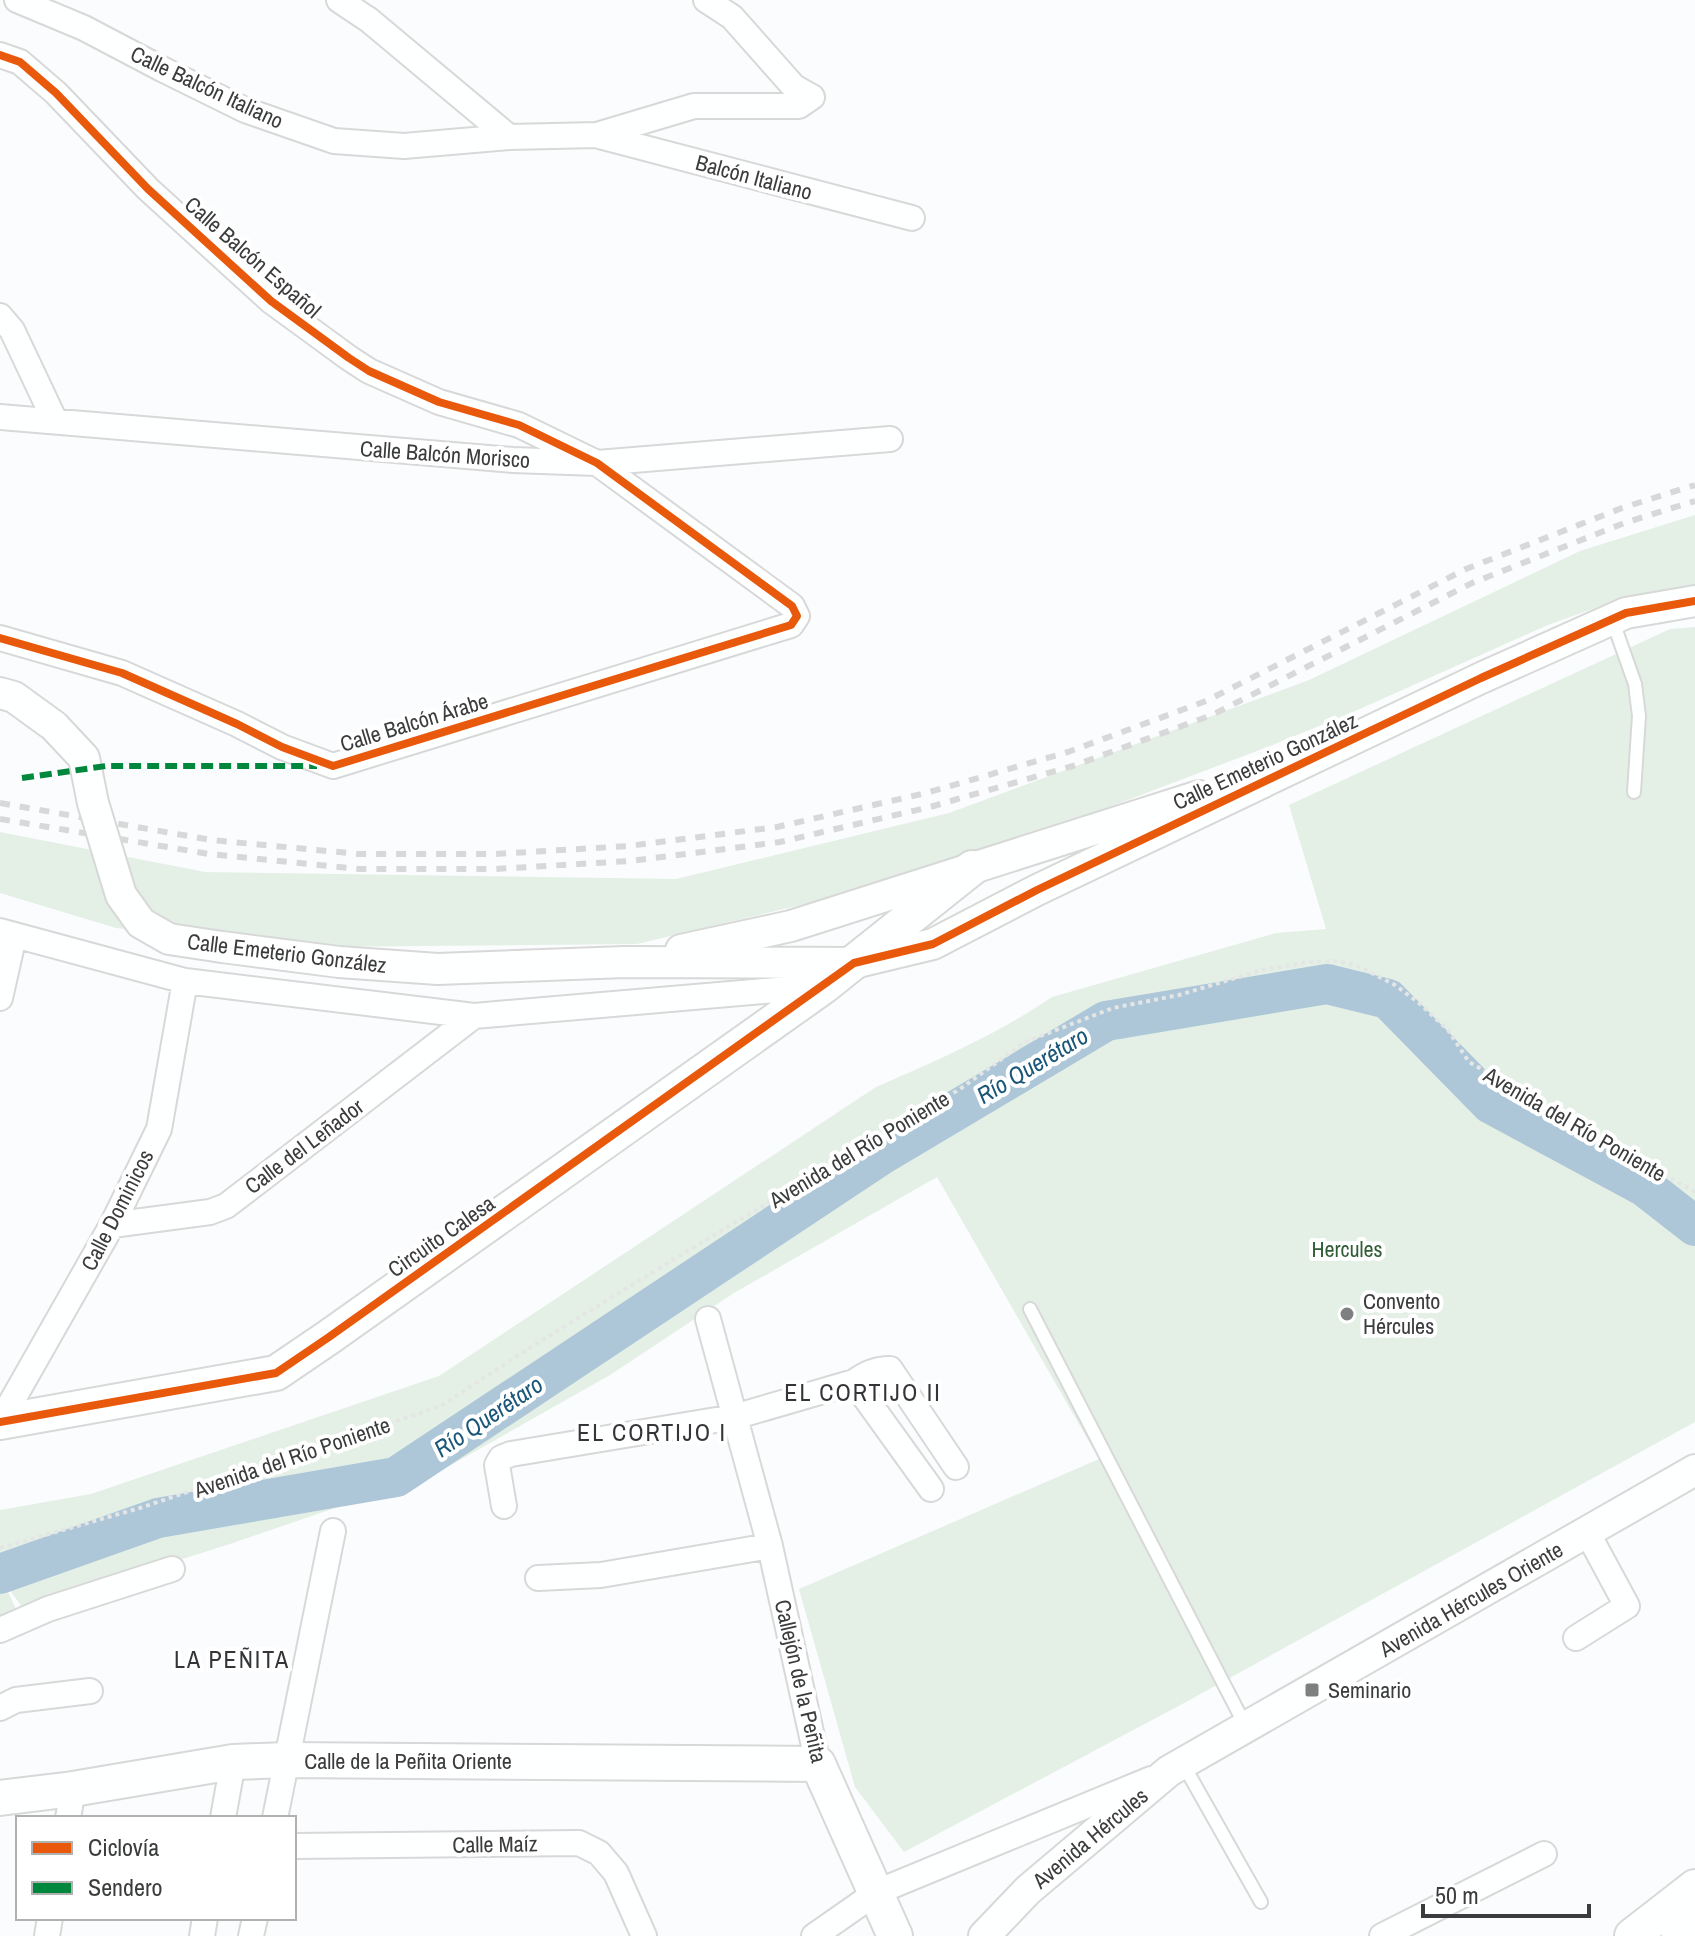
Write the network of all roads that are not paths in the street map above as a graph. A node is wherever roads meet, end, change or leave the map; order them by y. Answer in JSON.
{"nodes":[{"id":1,"x":17,"y":0,"type":"edge"},
{"id":2,"x":339,"y":0,"type":"edge"},
{"id":3,"x":706,"y":0,"type":"edge"},
{"id":4,"x":0,"y":55,"type":"edge"},
{"id":5,"x":597,"y":135,"type":"junction"},
{"id":6,"x":509,"y":137,"type":"junction"},
{"id":7,"x":912,"y":218,"type":"dead end"},
{"id":8,"x":0,"y":316,"type":"edge"},
{"id":9,"x":0,"y":417,"type":"edge"},
{"id":10,"x":55,"y":421,"type":"junction"},
{"id":11,"x":890,"y":439,"type":"dead end"},
{"id":12,"x":597,"y":463,"type":"junction"},
{"id":13,"x":1695,"y":601,"type":"edge"},
{"id":14,"x":797,"y":616,"type":"joint"},
{"id":15,"x":1612,"y":619,"type":"junction"},
{"id":16,"x":0,"y":638,"type":"edge"},
{"id":17,"x":0,"y":693,"type":"edge"},
{"id":18,"x":1308,"y":761,"type":"junction"},
{"id":19,"x":1634,"y":792,"type":"dead end"},
{"id":20,"x":1024,"y":851,"type":"junction"},
{"id":21,"x":972,"y":868,"type":"junction"},
{"id":22,"x":1037,"y":890,"type":"junction"},
{"id":23,"x":7,"y":934,"type":"edge"},
{"id":24,"x":625,"y":962,"type":"junction"},
{"id":25,"x":854,"y":963,"type":"junction"},
{"id":26,"x":185,"y":981,"type":"junction"},
{"id":27,"x":824,"y":986,"type":"junction"},
{"id":28,"x":0,"y":998,"type":"edge"},
{"id":29,"x":474,"y":1016,"type":"junction"},
{"id":30,"x":112,"y":1225,"type":"junction"},
{"id":31,"x":1030,"y":1309,"type":"dead end"},
{"id":32,"x":708,"y":1319,"type":"dead end"},
{"id":33,"x":854,"y":1382,"type":"junction"},
{"id":34,"x":734,"y":1417,"type":"junction"},
{"id":35,"x":0,"y":1422,"type":"edge"},
{"id":36,"x":956,"y":1467,"type":"dead end"},
{"id":37,"x":1695,"y":1470,"type":"edge"},
{"id":38,"x":931,"y":1489,"type":"dead end"},
{"id":39,"x":504,"y":1506,"type":"dead end"},
{"id":40,"x":333,"y":1531,"type":"dead end"},
{"id":41,"x":1587,"y":1532,"type":"junction"},
{"id":42,"x":770,"y":1546,"type":"junction"},
{"id":43,"x":172,"y":1569,"type":"dead end"},
{"id":44,"x":538,"y":1578,"type":"dead end"},
{"id":45,"x":0,"y":1630,"type":"edge"},
{"id":46,"x":1576,"y":1638,"type":"dead end"},
{"id":47,"x":90,"y":1691,"type":"dead end"},
{"id":48,"x":0,"y":1708,"type":"edge"},
{"id":49,"x":1247,"y":1728,"type":"junction"},
{"id":50,"x":286,"y":1760,"type":"junction"},
{"id":51,"x":233,"y":1762,"type":"junction"},
{"id":52,"x":1186,"y":1762,"type":"junction"},
{"id":53,"x":818,"y":1764,"type":"junction"},
{"id":54,"x":0,"y":1798,"type":"edge"},
{"id":55,"x":70,"y":1803,"type":"edge"},
{"id":56,"x":223,"y":1816,"type":"edge"},
{"id":57,"x":275,"y":1816,"type":"edge"},
{"id":58,"x":296,"y":1846,"type":"edge"},
{"id":59,"x":1544,"y":1854,"type":"dead end"},
{"id":60,"x":1695,"y":1887,"type":"edge"},
{"id":61,"x":877,"y":1892,"type":"junction"},
{"id":62,"x":1261,"y":1902,"type":"dead end"},
{"id":63,"x":1695,"y":1924,"type":"edge"},
{"id":64,"x":644,"y":1936,"type":"edge"},
{"id":65,"x":814,"y":1936,"type":"edge"},
{"id":66,"x":895,"y":1936,"type":"edge"},
{"id":67,"x":984,"y":1936,"type":"edge"},
{"id":68,"x":1382,"y":1936,"type":"edge"},
{"id":69,"x":1632,"y":1936,"type":"edge"},
{"id":70,"x":1679,"y":1936,"type":"edge"}],
"edges":[{"from":1,"to":6,"type":"street","name":"Calle Balcón Italiano"},
{"from":2,"to":6,"type":"street"},
{"from":3,"to":5,"type":"street"},
{"from":4,"to":12,"type":"street","name":"Calle Balcón Español"},
{"from":5,"to":6,"type":"street","name":"Calle Balcón Italiano"},
{"from":5,"to":7,"type":"street","name":"Balcón Italiano"},
{"from":8,"to":10,"type":"street"},
{"from":9,"to":10,"type":"street","name":"Calle Balcón Morisco"},
{"from":10,"to":12,"type":"street","name":"Calle Balcón Morisco"},
{"from":11,"to":12,"type":"street","name":"Calle Balcón Morisco"},
{"from":12,"to":14,"type":"street","name":"Calle Balcón Español"},
{"from":13,"to":15,"type":"street","name":"Calle Emeterio González"},
{"from":14,"to":16,"type":"street","name":"Calle Balcón Árabe"},
{"from":15,"to":18,"type":"street","name":"Calle Emeterio González"},
{"from":15,"to":19,"type":"lane"},
{"from":17,"to":24,"type":"street","name":"Calle Emeterio González","bridge":true},
{"from":18,"to":20,"type":"street","name":"Calle Emeterio González"},
{"from":18,"to":22,"type":"street","name":"Calle Emeterio González"},
{"from":20,"to":21,"type":"street","name":"Calle Emeterio González"},
{"from":20,"to":22,"type":"street"},
{"from":21,"to":24,"type":"street","name":"Calle Emeterio González"},
{"from":21,"to":25,"type":"main road","name":"Circuito Calesa"},
{"from":22,"to":25,"type":"street","name":"Calle Emeterio González"},
{"from":23,"to":26,"type":"street"},
{"from":23,"to":28,"type":"street"},
{"from":24,"to":25,"type":"street","name":"Calle Emeterio González"},
{"from":25,"to":27,"type":"main road","name":"Circuito Calesa"},
{"from":26,"to":29,"type":"street"},
{"from":26,"to":30,"type":"street","name":"Calle Dominicos"},
{"from":27,"to":29,"type":"street"},
{"from":27,"to":35,"type":"main road","name":"Circuito Calesa"},
{"from":29,"to":30,"type":"street","name":"Calle del Leñador"},
{"from":30,"to":35,"type":"street","name":"Calle Dominicos"},
{"from":31,"to":49,"type":"lane"},
{"from":32,"to":34,"type":"street","name":"Callejón de la Peñita"},
{"from":33,"to":34,"type":"street"},
{"from":33,"to":36,"type":"street"},
{"from":33,"to":38,"type":"street"},
{"from":34,"to":39,"type":"street"},
{"from":34,"to":42,"type":"street","name":"Callejón de la Peñita"},
{"from":37,"to":41,"type":"street","name":"Avenida Hércules Oriente"},
{"from":40,"to":50,"type":"street"},
{"from":41,"to":46,"type":"street"},
{"from":41,"to":49,"type":"street","name":"Avenida Hércules Oriente"},
{"from":42,"to":44,"type":"street"},
{"from":42,"to":53,"type":"street","name":"Callejón de la Peñita"},
{"from":43,"to":45,"type":"street"},
{"from":47,"to":48,"type":"street"},
{"from":49,"to":52,"type":"street","name":"Avenida Hércules Oriente"},
{"from":50,"to":51,"type":"main road","name":"Calle de la Peñita Oriente"},
{"from":50,"to":53,"type":"main road","name":"Calle de la Peñita Oriente"},
{"from":50,"to":57,"type":"street"},
{"from":51,"to":55,"type":"main road","name":"Calle de la Peñita Oriente"},
{"from":51,"to":56,"type":"street"},
{"from":52,"to":61,"type":"street"},
{"from":52,"to":62,"type":"lane"},
{"from":52,"to":67,"type":"street","name":"Avenida Hércules"},
{"from":53,"to":61,"type":"main road","name":"Callejón de la Peñita"},
{"from":54,"to":55,"type":"main road","name":"Calle de la Peñita Oriente"},
{"from":58,"to":64,"type":"street","name":"Calle Maíz"},
{"from":59,"to":68,"type":"street"},
{"from":60,"to":69,"type":"main road"},
{"from":61,"to":65,"type":"street"},
{"from":61,"to":66,"type":"main road","name":"Callejón de la Peñita"},
{"from":63,"to":70,"type":"main road"}]}
